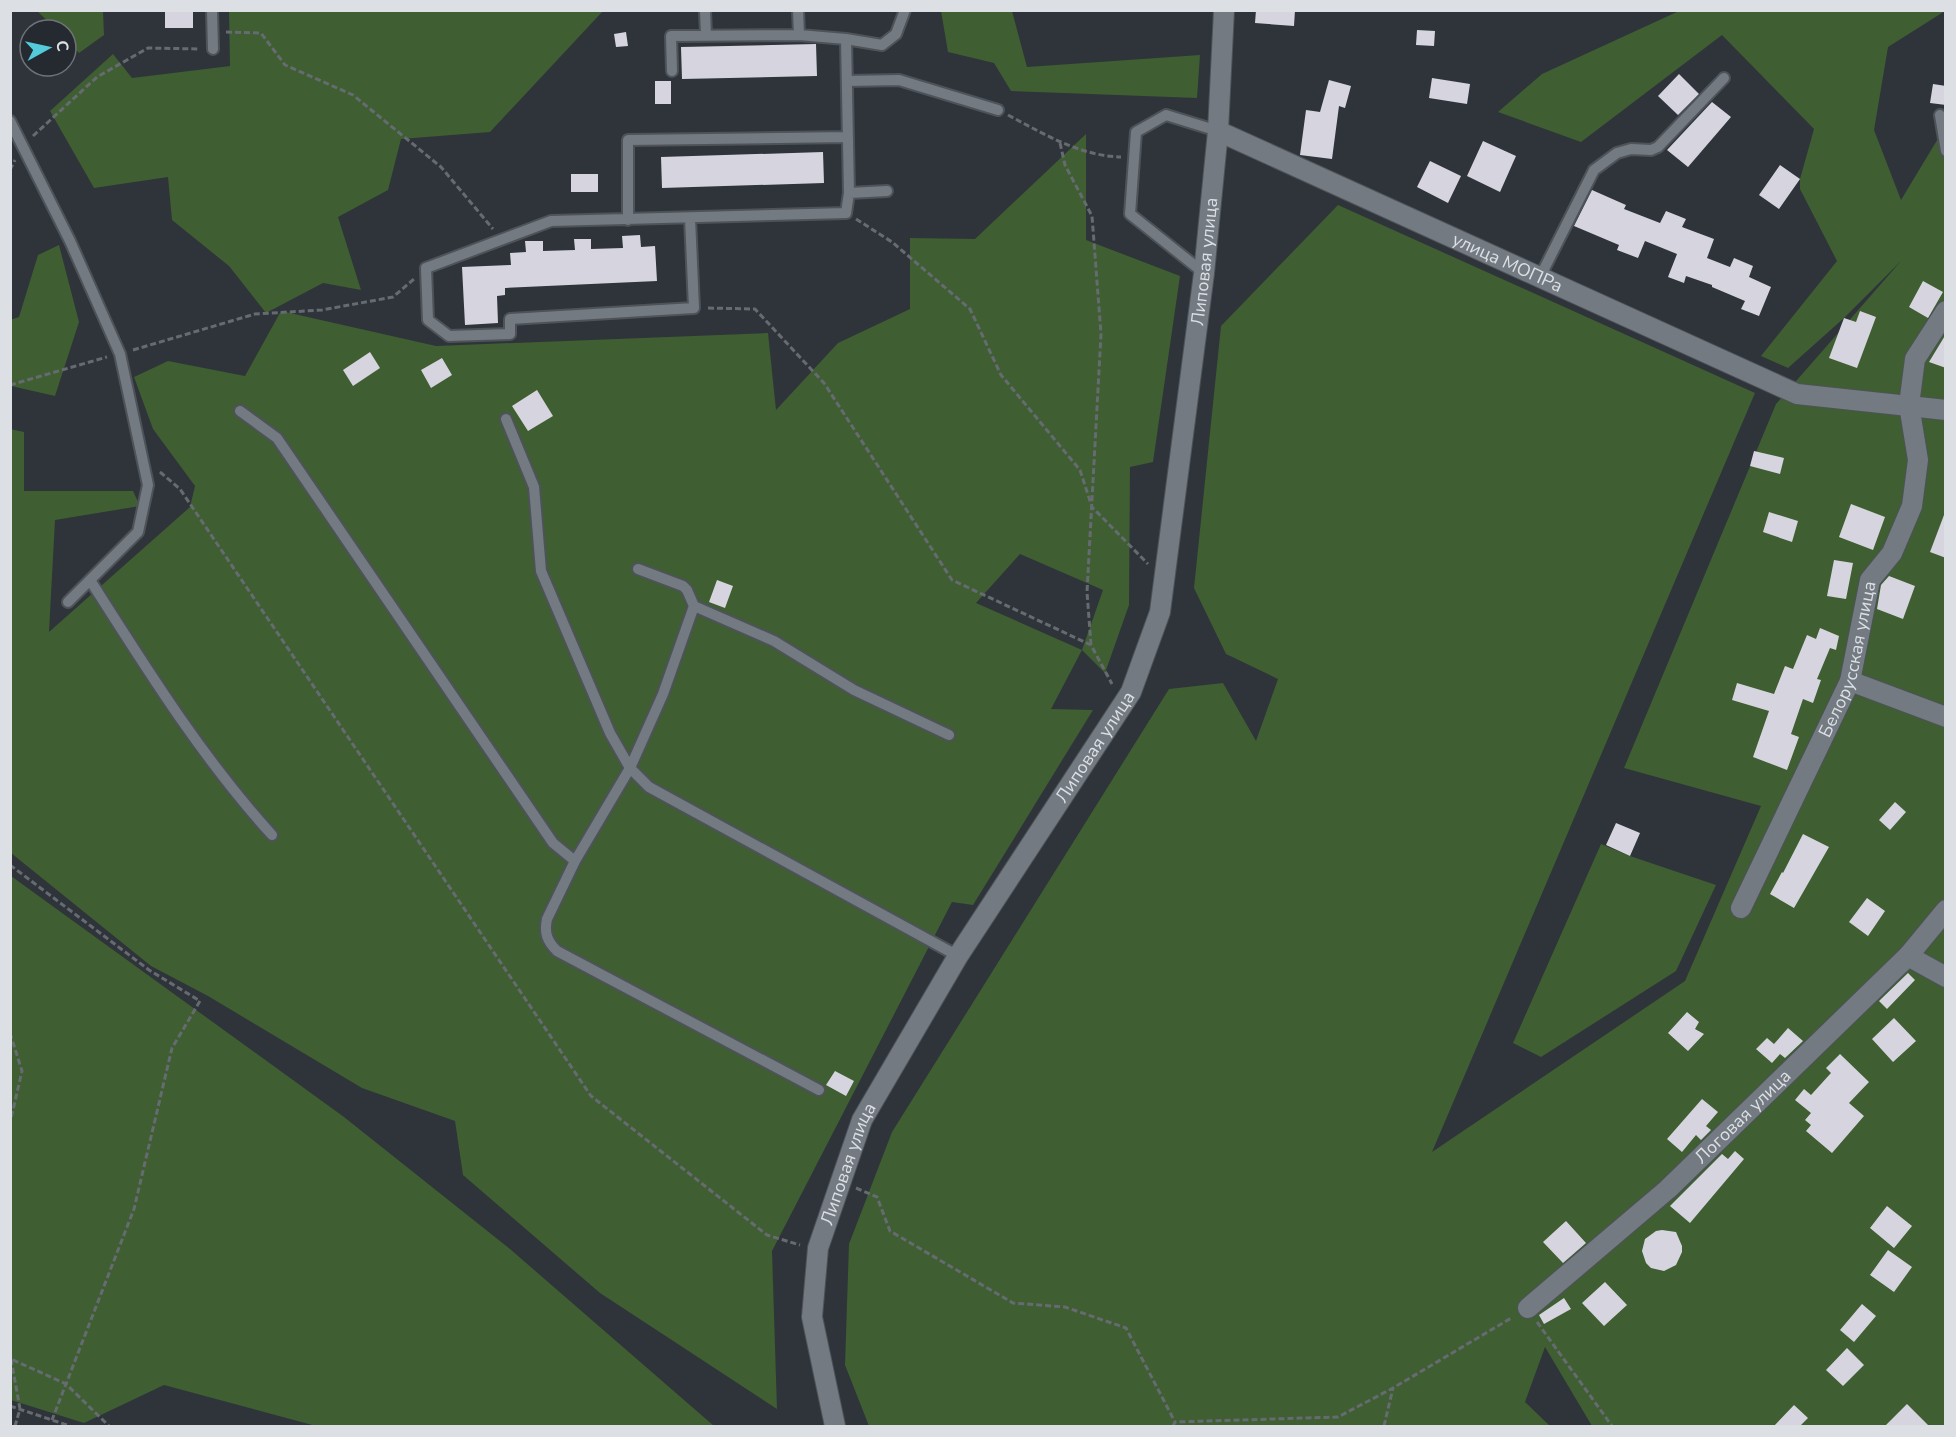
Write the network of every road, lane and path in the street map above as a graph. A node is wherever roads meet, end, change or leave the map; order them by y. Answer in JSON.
{"nodes":[{"id":1,"x":213,"y":10,"type":"edge"},
{"id":2,"x":705,"y":10,"type":"edge"},
{"id":3,"x":798,"y":10,"type":"edge"},
{"id":4,"x":905,"y":10,"type":"edge"},
{"id":5,"x":1224,"y":10,"type":"edge"},
{"id":6,"x":213,"y":32,"type":"junction"},
{"id":7,"x":706,"y":35,"type":"junction"},
{"id":8,"x":799,"y":35,"type":"junction"},
{"id":9,"x":846,"y":39,"type":"junction"},
{"id":10,"x":213,"y":49,"type":"joint"},
{"id":11,"x":672,"y":71,"type":"dead end"},
{"id":12,"x":1725,"y":78,"type":"dead end"},
{"id":13,"x":847,"y":81,"type":"junction"},
{"id":14,"x":998,"y":110,"type":"joint"},
{"id":15,"x":1940,"y":115,"type":"dead end"},
{"id":16,"x":10,"y":122,"type":"edge"},
{"id":17,"x":1218,"y":131,"type":"junction"},
{"id":18,"x":848,"y":137,"type":"junction"},
{"id":19,"x":1060,"y":143,"type":"junction"},
{"id":20,"x":23,"y":145,"type":"junction"},
{"id":21,"x":1946,"y":151,"type":"edge"},
{"id":22,"x":1134,"y":158,"type":"junction"},
{"id":23,"x":10,"y":170,"type":"edge"},
{"id":24,"x":887,"y":191,"type":"dead end"},
{"id":25,"x":849,"y":193,"type":"junction"},
{"id":26,"x":846,"y":213,"type":"junction"},
{"id":27,"x":690,"y":218,"type":"junction"},
{"id":28,"x":628,"y":220,"type":"junction"},
{"id":29,"x":502,"y":239,"type":"junction"},
{"id":30,"x":426,"y":268,"type":"junction"},
{"id":31,"x":1204,"y":273,"type":"junction"},
{"id":32,"x":1540,"y":277,"type":"junction"},
{"id":33,"x":694,"y":308,"type":"junction"},
{"id":34,"x":1946,"y":311,"type":"edge"},
{"id":35,"x":120,"y":354,"type":"junction"},
{"id":36,"x":10,"y":385,"type":"edge"},
{"id":37,"x":1909,"y":405,"type":"junction"},
{"id":38,"x":1946,"y":410,"type":"edge"},
{"id":39,"x":240,"y":411,"type":"dead end"},
{"id":40,"x":506,"y":419,"type":"dead end"},
{"id":41,"x":142,"y":458,"type":"junction"},
{"id":42,"x":1092,"y":507,"type":"junction"},
{"id":43,"x":638,"y":569,"type":"dead end"},
{"id":44,"x":1163,"y":577,"type":"junction"},
{"id":45,"x":90,"y":580,"type":"junction"},
{"id":46,"x":68,"y":602,"type":"dead end"},
{"id":47,"x":694,"y":606,"type":"junction"},
{"id":48,"x":1091,"y":645,"type":"junction"},
{"id":49,"x":1850,"y":681,"type":"junction"},
{"id":50,"x":1112,"y":684,"type":"dead end"},
{"id":51,"x":1946,"y":717,"type":"edge"},
{"id":52,"x":950,"y":735,"type":"dead end"},
{"id":53,"x":630,"y":768,"type":"junction"},
{"id":54,"x":272,"y":836,"type":"dead end"},
{"id":55,"x":576,"y":861,"type":"junction"},
{"id":56,"x":10,"y":865,"type":"edge"},
{"id":57,"x":1741,"y":908,"type":"dead end"},
{"id":58,"x":1946,"y":910,"type":"edge"},
{"id":59,"x":958,"y":956,"type":"junction"},
{"id":60,"x":1908,"y":956,"type":"junction"},
{"id":61,"x":1946,"y":977,"type":"edge"},
{"id":62,"x":10,"y":1033,"type":"edge"},
{"id":63,"x":819,"y":1090,"type":"dead end"},
{"id":64,"x":10,"y":1123,"type":"edge"},
{"id":65,"x":841,"y":1182,"type":"junction"},
{"id":66,"x":800,"y":1245,"type":"dead end"},
{"id":67,"x":1528,"y":1308,"type":"junction"},
{"id":68,"x":10,"y":1352,"type":"edge"},
{"id":69,"x":11,"y":1359,"type":"edge"},
{"id":70,"x":66,"y":1384,"type":"junction"},
{"id":71,"x":1393,"y":1388,"type":"junction"},
{"id":72,"x":10,"y":1406,"type":"edge"},
{"id":73,"x":20,"y":1409,"type":"junction"},
{"id":74,"x":52,"y":1420,"type":"junction"},
{"id":75,"x":1174,"y":1424,"type":"edge"},
{"id":76,"x":15,"y":1426,"type":"edge"},
{"id":77,"x":70,"y":1426,"type":"edge"},
{"id":78,"x":109,"y":1426,"type":"edge"},
{"id":79,"x":835,"y":1426,"type":"edge"},
{"id":80,"x":1384,"y":1426,"type":"edge"},
{"id":81,"x":1612,"y":1426,"type":"edge"}],
"edges":[{"from":1,"to":6,"type":"lane"},
{"from":2,"to":7,"type":"lane"},
{"from":3,"to":8,"type":"lane"},
{"from":4,"to":9,"type":"lane"},
{"from":5,"to":17,"type":"street","name":"Липовая улица"},
{"from":6,"to":10,"type":"lane"},
{"from":6,"to":29,"type":"path"},
{"from":7,"to":8,"type":"lane"},
{"from":7,"to":11,"type":"lane"},
{"from":8,"to":9,"type":"lane"},
{"from":9,"to":13,"type":"lane"},
{"from":10,"to":20,"type":"path"},
{"from":12,"to":32,"type":"lane"},
{"from":13,"to":14,"type":"lane"},
{"from":13,"to":18,"type":"lane"},
{"from":14,"to":19,"type":"path"},
{"from":15,"to":21,"type":"lane"},
{"from":16,"to":20,"type":"lane"},
{"from":17,"to":22,"type":"lane"},
{"from":17,"to":31,"type":"street","name":"Липовая улица"},
{"from":17,"to":32,"type":"street","name":"улица МОПРа"},
{"from":18,"to":25,"type":"lane"},
{"from":18,"to":28,"type":"lane"},
{"from":19,"to":22,"type":"path"},
{"from":19,"to":42,"type":"path"},
{"from":20,"to":23,"type":"path"},
{"from":20,"to":35,"type":"lane"},
{"from":22,"to":31,"type":"lane"},
{"from":24,"to":25,"type":"lane"},
{"from":25,"to":26,"type":"lane"},
{"from":26,"to":27,"type":"lane"},
{"from":26,"to":42,"type":"path"},
{"from":27,"to":28,"type":"lane"},
{"from":27,"to":33,"type":"lane"},
{"from":28,"to":29,"type":"lane"},
{"from":29,"to":30,"type":"lane"},
{"from":30,"to":33,"type":"lane"},
{"from":30,"to":35,"type":"path"},
{"from":31,"to":44,"type":"street","name":"Липовая улица"},
{"from":32,"to":37,"type":"street","name":"улица МОПРа"},
{"from":33,"to":48,"type":"path"},
{"from":34,"to":37,"type":"street","name":"Белорусская улица"},
{"from":35,"to":36,"type":"path"},
{"from":35,"to":41,"type":"lane"},
{"from":37,"to":38,"type":"street"},
{"from":37,"to":49,"type":"street","name":"Белорусская улица"},
{"from":39,"to":55,"type":"lane"},
{"from":40,"to":53,"type":"lane"},
{"from":41,"to":45,"type":"lane"},
{"from":41,"to":66,"type":"path"},
{"from":42,"to":44,"type":"path"},
{"from":42,"to":48,"type":"path"},
{"from":43,"to":47,"type":"lane"},
{"from":44,"to":59,"type":"street","name":"Липовая улица"},
{"from":45,"to":46,"type":"lane"},
{"from":45,"to":54,"type":"lane"},
{"from":47,"to":52,"type":"lane"},
{"from":47,"to":53,"type":"lane"},
{"from":48,"to":50,"type":"path"},
{"from":49,"to":51,"type":"street"},
{"from":49,"to":57,"type":"street","name":"Белорусская улица"},
{"from":53,"to":55,"type":"lane"},
{"from":53,"to":59,"type":"lane"},
{"from":55,"to":63,"type":"lane"},
{"from":56,"to":70,"type":"path"},
{"from":58,"to":60,"type":"street","name":"Логовая улица"},
{"from":59,"to":65,"type":"street","name":"Липовая улица"},
{"from":60,"to":61,"type":"street"},
{"from":60,"to":67,"type":"street","name":"Логовая улица"},
{"from":62,"to":64,"type":"path"},
{"from":65,"to":75,"type":"path"},
{"from":65,"to":79,"type":"street","name":"Липовая улица"},
{"from":67,"to":71,"type":"path"},
{"from":67,"to":81,"type":"path"},
{"from":68,"to":69,"type":"path"},
{"from":69,"to":70,"type":"path"},
{"from":69,"to":73,"type":"path"},
{"from":70,"to":74,"type":"path"},
{"from":70,"to":78,"type":"path"},
{"from":71,"to":75,"type":"path"},
{"from":71,"to":80,"type":"path"},
{"from":72,"to":73,"type":"path"},
{"from":73,"to":74,"type":"path"},
{"from":73,"to":76,"type":"path"},
{"from":74,"to":77,"type":"path"}]}
